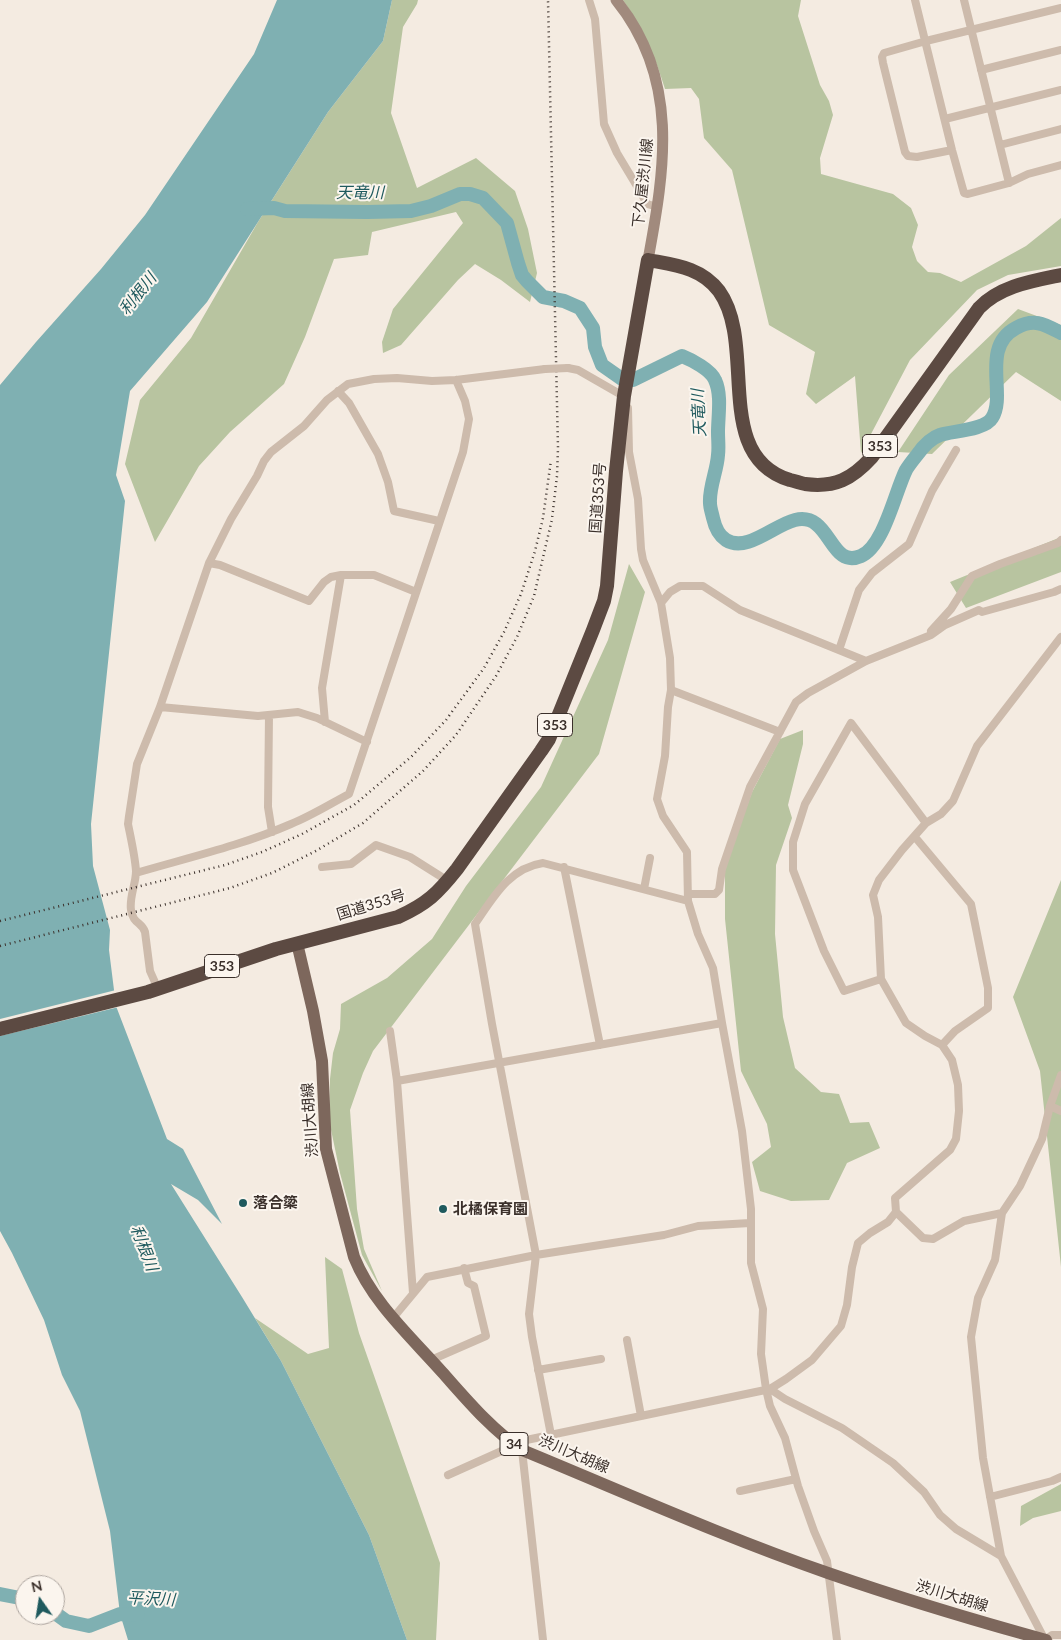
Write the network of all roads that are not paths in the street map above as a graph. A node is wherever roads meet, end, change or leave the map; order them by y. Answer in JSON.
{"nodes":[{"id":1,"x":589,"y":0,"type":"edge"},
{"id":2,"x":616,"y":0,"type":"edge"},
{"id":3,"x":915,"y":0,"type":"edge"},
{"id":4,"x":964,"y":0,"type":"edge"},
{"id":5,"x":1061,"y":8,"type":"edge"},
{"id":6,"x":971,"y":31,"type":"junction"},
{"id":7,"x":926,"y":41,"type":"junction"},
{"id":8,"x":1061,"y":50,"type":"edge"},
{"id":9,"x":981,"y":70,"type":"junction"},
{"id":10,"x":1061,"y":90,"type":"edge"},
{"id":11,"x":990,"y":108,"type":"junction"},
{"id":12,"x":945,"y":119,"type":"junction"},
{"id":13,"x":1061,"y":129,"type":"edge"},
{"id":14,"x":1000,"y":145,"type":"junction"},
{"id":15,"x":952,"y":150,"type":"junction"},
{"id":16,"x":1061,"y":165,"type":"edge"},
{"id":17,"x":1009,"y":183,"type":"junction"},
{"id":18,"x":658,"y":207,"type":"junction"},
{"id":19,"x":648,"y":260,"type":"junction"},
{"id":20,"x":1061,"y":275,"type":"edge"},
{"id":21,"x":456,"y":380,"type":"junction"},
{"id":22,"x":338,"y":392,"type":"junction"},
{"id":23,"x":625,"y":392,"type":"junction"},
{"id":24,"x":956,"y":450,"type":"dead end"},
{"id":25,"x":439,"y":521,"type":"junction"},
{"id":26,"x":1061,"y":540,"type":"edge"},
{"id":27,"x":209,"y":562,"type":"junction"},
{"id":28,"x":341,"y":575,"type":"junction"},
{"id":29,"x":1061,"y":589,"type":"edge"},
{"id":30,"x":416,"y":592,"type":"junction"},
{"id":31,"x":661,"y":603,"type":"junction"},
{"id":32,"x":924,"y":638,"type":"junction"},
{"id":33,"x":1061,"y":638,"type":"edge"},
{"id":34,"x":839,"y":650,"type":"junction"},
{"id":35,"x":866,"y":661,"type":"junction"},
{"id":36,"x":671,"y":690,"type":"junction"},
{"id":37,"x":160,"y":707,"type":"junction"},
{"id":38,"x":269,"y":715,"type":"junction"},
{"id":39,"x":326,"y":722,"type":"junction"},
{"id":40,"x":780,"y":732,"type":"junction"},
{"id":41,"x":367,"y":742,"type":"junction"},
{"id":42,"x":926,"y":823,"type":"junction"},
{"id":43,"x":272,"y":832,"type":"junction"},
{"id":44,"x":915,"y":836,"type":"junction"},
{"id":45,"x":650,"y":858,"type":"dead end"},
{"id":46,"x":322,"y":867,"type":"dead end"},
{"id":47,"x":564,"y":867,"type":"junction"},
{"id":48,"x":136,"y":873,"type":"junction"},
{"id":49,"x":448,"y":881,"type":"junction"},
{"id":50,"x":644,"y":889,"type":"junction"},
{"id":51,"x":688,"y":897,"type":"junction"},
{"id":52,"x":296,"y":943,"type":"junction"},
{"id":53,"x":881,"y":979,"type":"junction"},
{"id":54,"x":153,"y":991,"type":"junction"},
{"id":55,"x":722,"y":1023,"type":"junction"},
{"id":56,"x":0,"y":1029,"type":"edge"},
{"id":57,"x":390,"y":1031,"type":"dead end"},
{"id":58,"x":600,"y":1045,"type":"junction"},
{"id":59,"x":942,"y":1045,"type":"junction"},
{"id":60,"x":499,"y":1064,"type":"junction"},
{"id":61,"x":1061,"y":1075,"type":"edge"},
{"id":62,"x":397,"y":1081,"type":"junction"},
{"id":63,"x":1050,"y":1106,"type":"junction"},
{"id":64,"x":1061,"y":1110,"type":"edge"},
{"id":65,"x":896,"y":1212,"type":"junction"},
{"id":66,"x":1002,"y":1213,"type":"junction"},
{"id":67,"x":750,"y":1223,"type":"junction"},
{"id":68,"x":536,"y":1255,"type":"junction"},
{"id":69,"x":464,"y":1268,"type":"junction"},
{"id":70,"x":413,"y":1292,"type":"junction"},
{"id":71,"x":392,"y":1318,"type":"junction"},
{"id":72,"x":627,"y":1340,"type":"dead end"},
{"id":73,"x":601,"y":1359,"type":"dead end"},
{"id":74,"x":431,"y":1360,"type":"junction"},
{"id":75,"x":538,"y":1370,"type":"junction"},
{"id":76,"x":768,"y":1389,"type":"junction"},
{"id":77,"x":641,"y":1416,"type":"junction"},
{"id":78,"x":551,"y":1435,"type":"junction"},
{"id":79,"x":516,"y":1446,"type":"junction"},
{"id":80,"x":448,"y":1475,"type":"dead end"},
{"id":81,"x":1061,"y":1477,"type":"edge"},
{"id":82,"x":796,"y":1479,"type":"junction"},
{"id":83,"x":740,"y":1491,"type":"dead end"},
{"id":84,"x":990,"y":1497,"type":"junction"},
{"id":85,"x":1001,"y":1556,"type":"junction"},
{"id":86,"x":828,"y":1573,"type":"junction"},
{"id":87,"x":1061,"y":1635,"type":"edge"},
{"id":88,"x":543,"y":1640,"type":"edge"},
{"id":89,"x":837,"y":1640,"type":"edge"},
{"id":90,"x":1046,"y":1640,"type":"edge"}],
"edges":[{"from":1,"to":18,"type":"street"},
{"from":2,"to":18,"type":"main road","name":"下久屋渋川線"},
{"from":3,"to":7,"type":"street"},
{"from":4,"to":6,"type":"street"},
{"from":5,"to":6,"type":"street"},
{"from":6,"to":7,"type":"street"},
{"from":6,"to":9,"type":"street"},
{"from":7,"to":12,"type":"street"},
{"from":7,"to":15,"type":"street"},
{"from":8,"to":9,"type":"street"},
{"from":9,"to":11,"type":"street"},
{"from":10,"to":11,"type":"street"},
{"from":11,"to":12,"type":"street"},
{"from":11,"to":14,"type":"street"},
{"from":12,"to":15,"type":"street"},
{"from":13,"to":14,"type":"street"},
{"from":14,"to":17,"type":"street"},
{"from":15,"to":17,"type":"street"},
{"from":16,"to":17,"type":"street"},
{"from":18,"to":19,"type":"main road","name":"下久屋渋川線"},
{"from":19,"to":20,"type":"highway","number":"353"},
{"from":19,"to":23,"type":"highway","name":"国道353号","number":"353"},
{"from":21,"to":22,"type":"street"},
{"from":21,"to":23,"type":"street","bridge":true},
{"from":21,"to":25,"type":"street"},
{"from":22,"to":25,"type":"street"},
{"from":22,"to":27,"type":"street"},
{"from":23,"to":31,"type":"street"},
{"from":23,"to":49,"type":"highway","name":"国道353号","number":"353"},
{"from":24,"to":34,"type":"street"},
{"from":25,"to":30,"type":"street"},
{"from":26,"to":32,"type":"street"},
{"from":27,"to":28,"type":"street"},
{"from":27,"to":37,"type":"street"},
{"from":28,"to":30,"type":"street"},
{"from":28,"to":39,"type":"street"},
{"from":29,"to":32,"type":"street"},
{"from":30,"to":41,"type":"street"},
{"from":31,"to":34,"type":"street"},
{"from":31,"to":36,"type":"street"},
{"from":32,"to":35,"type":"street"},
{"from":33,"to":42,"type":"street"},
{"from":34,"to":35,"type":"street"},
{"from":35,"to":40,"type":"street"},
{"from":36,"to":40,"type":"street"},
{"from":36,"to":51,"type":"street"},
{"from":37,"to":38,"type":"street"},
{"from":37,"to":48,"type":"street"},
{"from":38,"to":39,"type":"street"},
{"from":38,"to":43,"type":"street"},
{"from":39,"to":41,"type":"street"},
{"from":40,"to":51,"type":"street"},
{"from":41,"to":43,"type":"street"},
{"from":42,"to":44,"type":"street"},
{"from":42,"to":53,"type":"street"},
{"from":43,"to":48,"type":"street"},
{"from":44,"to":53,"type":"street"},
{"from":44,"to":59,"type":"street"},
{"from":45,"to":50,"type":"street"},
{"from":46,"to":49,"type":"street"},
{"from":47,"to":50,"type":"street"},
{"from":47,"to":58,"type":"street"},
{"from":47,"to":60,"type":"street"},
{"from":48,"to":54,"type":"street"},
{"from":49,"to":52,"type":"highway","name":"国道353号","number":"353"},
{"from":50,"to":51,"type":"street"},
{"from":51,"to":55,"type":"street"},
{"from":52,"to":54,"type":"highway","name":"国道353号","number":"353"},
{"from":52,"to":71,"type":"main road","name":"渋川大胡線","number":"34"},
{"from":53,"to":59,"type":"street"},
{"from":54,"to":56,"type":"highway","name":"国道353号","number":"353"},
{"from":55,"to":58,"type":"street"},
{"from":55,"to":67,"type":"street"},
{"from":57,"to":62,"type":"street"},
{"from":58,"to":60,"type":"street"},
{"from":59,"to":65,"type":"street"},
{"from":60,"to":62,"type":"street"},
{"from":60,"to":68,"type":"street"},
{"from":61,"to":63,"type":"street"},
{"from":62,"to":70,"type":"street"},
{"from":63,"to":64,"type":"street"},
{"from":63,"to":66,"type":"street"},
{"from":65,"to":66,"type":"street"},
{"from":65,"to":76,"type":"street"},
{"from":66,"to":84,"type":"street"},
{"from":67,"to":68,"type":"street"},
{"from":67,"to":76,"type":"street"},
{"from":68,"to":69,"type":"street"},
{"from":68,"to":75,"type":"street"},
{"from":69,"to":70,"type":"street"},
{"from":69,"to":74,"type":"street"},
{"from":70,"to":71,"type":"street"},
{"from":71,"to":74,"type":"main road","name":"渋川大胡線","number":"34"},
{"from":72,"to":77,"type":"street"},
{"from":73,"to":75,"type":"street"},
{"from":74,"to":79,"type":"main road","name":"渋川大胡線","number":"34"},
{"from":75,"to":78,"type":"street"},
{"from":76,"to":77,"type":"street"},
{"from":76,"to":82,"type":"street"},
{"from":76,"to":85,"type":"street"},
{"from":77,"to":78,"type":"street"},
{"from":78,"to":79,"type":"street"},
{"from":79,"to":80,"type":"street"},
{"from":79,"to":86,"type":"main road","name":"渋川大胡線","number":"34"},
{"from":79,"to":88,"type":"street"},
{"from":81,"to":84,"type":"street"},
{"from":82,"to":83,"type":"street"},
{"from":82,"to":86,"type":"street"},
{"from":84,"to":85,"type":"street"},
{"from":85,"to":90,"type":"street"},
{"from":86,"to":89,"type":"street"},
{"from":86,"to":90,"type":"main road","name":"渋川大胡線","number":"34"},
{"from":87,"to":90,"type":"street"}]}
